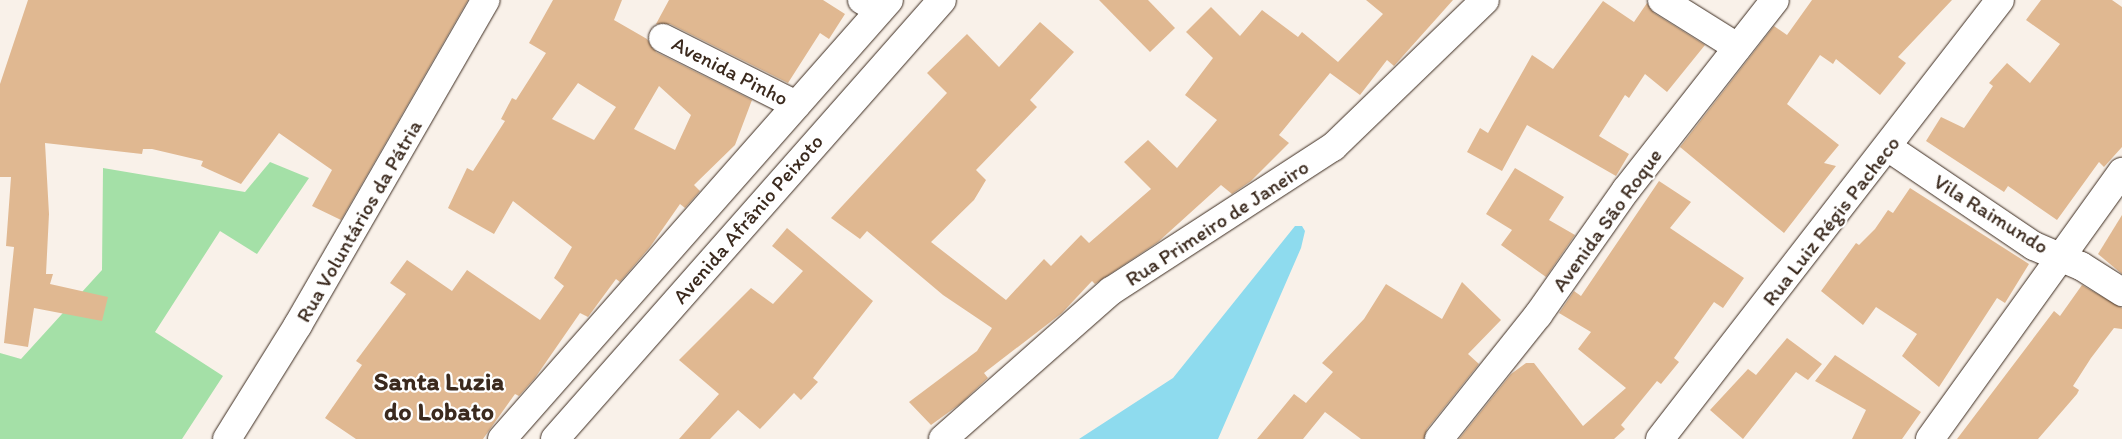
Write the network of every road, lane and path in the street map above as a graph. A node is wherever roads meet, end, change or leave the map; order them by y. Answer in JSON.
{"nodes":[{"id":1,"x":486,"y":0,"type":"edge"},
{"id":2,"x":942,"y":0,"type":"edge"},
{"id":3,"x":1485,"y":0,"type":"edge"},
{"id":4,"x":1662,"y":0,"type":"edge"},
{"id":5,"x":1776,"y":0,"type":"edge"},
{"id":6,"x":2000,"y":0,"type":"edge"},
{"id":7,"x":876,"y":4,"type":"edge"},
{"id":8,"x":663,"y":38,"type":"dead end"},
{"id":9,"x":1737,"y":48,"type":"junction"},
{"id":10,"x":796,"y":105,"type":"junction"},
{"id":11,"x":1889,"y":148,"type":"junction"},
{"id":12,"x":2122,"y":172,"type":"edge"},
{"id":13,"x":2058,"y":256,"type":"junction"},
{"id":14,"x":2122,"y":292,"type":"edge"},
{"id":15,"x":227,"y":439,"type":"edge"},
{"id":16,"x":502,"y":439,"type":"edge"},
{"id":17,"x":555,"y":439,"type":"edge"},
{"id":18,"x":943,"y":439,"type":"edge"},
{"id":19,"x":1439,"y":439,"type":"edge"},
{"id":20,"x":1660,"y":439,"type":"edge"},
{"id":21,"x":1930,"y":439,"type":"edge"}],
"edges":[{"from":1,"to":15,"type":"street","name":"Rua Voluntários da Pátria"},
{"from":2,"to":17,"type":"street","name":"Avenida Afrânio Peixoto"},
{"from":3,"to":18,"type":"street","name":"Rua Primeiro de Janeiro"},
{"from":4,"to":9,"type":"street"},
{"from":5,"to":9,"type":"street","name":"Avenida São Roque"},
{"from":6,"to":11,"type":"street","name":"Rua Luiz Régis Pacheco"},
{"from":7,"to":10,"type":"street","name":"Avenida Afrânio Peixoto"},
{"from":8,"to":10,"type":"street","name":"Avenida Pinho"},
{"from":9,"to":19,"type":"street","name":"Avenida São Roque"},
{"from":10,"to":16,"type":"street","name":"Avenida Afrânio Peixoto"},
{"from":11,"to":13,"type":"street","name":"Vila Raimundo"},
{"from":11,"to":20,"type":"street","name":"Rua Luiz Régis Pacheco"},
{"from":12,"to":13,"type":"street"},
{"from":13,"to":14,"type":"street","name":"Vila Raimundo"},
{"from":13,"to":21,"type":"street"}]}
